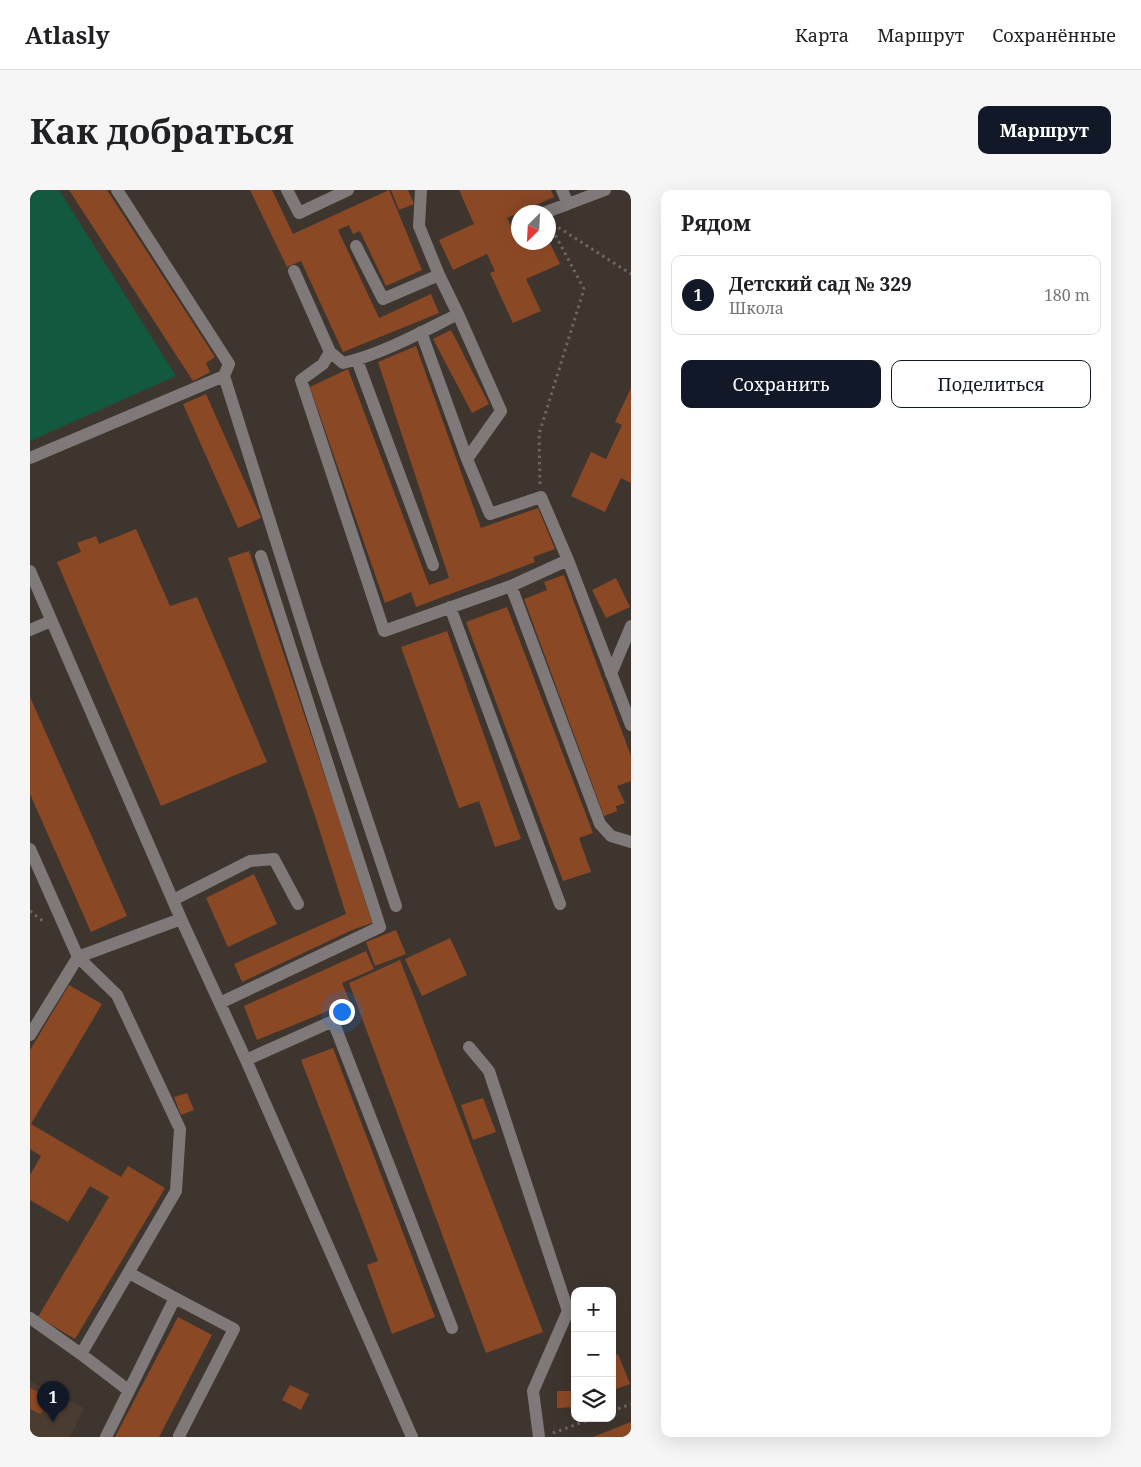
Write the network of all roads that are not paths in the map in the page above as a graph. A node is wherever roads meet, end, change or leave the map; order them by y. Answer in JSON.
{"nodes":[{"id":1,"x":117,"y":190,"type":"edge"},
{"id":2,"x":288,"y":190,"type":"edge"},
{"id":3,"x":421,"y":190,"type":"edge"},
{"id":4,"x":562,"y":190,"type":"edge"},
{"id":5,"x":605,"y":190,"type":"edge"},
{"id":6,"x":342,"y":191,"type":"edge"},
{"id":7,"x":568,"y":204,"type":"junction"},
{"id":8,"x":556,"y":208,"type":"edge"},
{"id":9,"x":356,"y":246,"type":"dead end"},
{"id":10,"x":294,"y":271,"type":"dead end"},
{"id":11,"x":439,"y":275,"type":"junction"},
{"id":12,"x":458,"y":314,"type":"junction"},
{"id":13,"x":421,"y":332,"type":"junction"},
{"id":14,"x":330,"y":352,"type":"junction"},
{"id":15,"x":357,"y":360,"type":"junction"},
{"id":16,"x":224,"y":376,"type":"junction"},
{"id":17,"x":30,"y":458,"type":"edge"},
{"id":18,"x":468,"y":459,"type":"junction"},
{"id":19,"x":261,"y":556,"type":"dead end"},
{"id":20,"x":568,"y":560,"type":"junction"},
{"id":21,"x":433,"y":565,"type":"dead end"},
{"id":22,"x":30,"y":571,"type":"edge"},
{"id":23,"x":511,"y":586,"type":"junction"},
{"id":24,"x":450,"y":607,"type":"junction"},
{"id":25,"x":51,"y":621,"type":"junction"},
{"id":26,"x":631,"y":626,"type":"edge"},
{"id":27,"x":30,"y":630,"type":"edge"},
{"id":28,"x":611,"y":674,"type":"junction"},
{"id":29,"x":631,"y":725,"type":"edge"},
{"id":30,"x":631,"y":842,"type":"edge"},
{"id":31,"x":30,"y":849,"type":"edge"},
{"id":32,"x":173,"y":900,"type":"junction"},
{"id":33,"x":298,"y":904,"type":"dead end"},
{"id":34,"x":560,"y":904,"type":"dead end"},
{"id":35,"x":396,"y":906,"type":"dead end"},
{"id":36,"x":181,"y":919,"type":"junction"},
{"id":37,"x":78,"y":957,"type":"junction"},
{"id":38,"x":220,"y":1003,"type":"junction"},
{"id":39,"x":30,"y":1035,"type":"edge"},
{"id":40,"x":469,"y":1047,"type":"dead end"},
{"id":41,"x":246,"y":1060,"type":"junction"},
{"id":42,"x":129,"y":1273,"type":"junction"},
{"id":43,"x":175,"y":1298,"type":"junction"},
{"id":44,"x":30,"y":1318,"type":"edge"},
{"id":45,"x":452,"y":1328,"type":"dead end"},
{"id":46,"x":81,"y":1354,"type":"junction"},
{"id":47,"x":128,"y":1390,"type":"junction"},
{"id":48,"x":545,"y":1435,"type":"edge"},
{"id":49,"x":106,"y":1437,"type":"edge"},
{"id":50,"x":180,"y":1437,"type":"edge"},
{"id":51,"x":412,"y":1437,"type":"edge"}],
"edges":[{"from":1,"to":16,"type":"street"},
{"from":2,"to":6,"type":"street"},
{"from":3,"to":11,"type":"street"},
{"from":4,"to":7,"type":"street"},
{"from":5,"to":7,"type":"street"},
{"from":7,"to":8,"type":"street"},
{"from":9,"to":11,"type":"street"},
{"from":10,"to":14,"type":"street"},
{"from":11,"to":12,"type":"street"},
{"from":12,"to":13,"type":"street"},
{"from":12,"to":18,"type":"street"},
{"from":13,"to":15,"type":"street"},
{"from":13,"to":18,"type":"street"},
{"from":14,"to":15,"type":"street"},
{"from":14,"to":24,"type":"street"},
{"from":15,"to":21,"type":"street"},
{"from":16,"to":17,"type":"street"},
{"from":16,"to":35,"type":"street"},
{"from":18,"to":20,"type":"street"},
{"from":19,"to":38,"type":"street"},
{"from":20,"to":23,"type":"street"},
{"from":20,"to":28,"type":"street"},
{"from":22,"to":25,"type":"street"},
{"from":23,"to":24,"type":"street"},
{"from":23,"to":30,"type":"street"},
{"from":24,"to":34,"type":"street"},
{"from":25,"to":27,"type":"street"},
{"from":25,"to":32,"type":"street"},
{"from":26,"to":28,"type":"street"},
{"from":28,"to":29,"type":"street"},
{"from":31,"to":37,"type":"street"},
{"from":32,"to":33,"type":"street"},
{"from":32,"to":36,"type":"street"},
{"from":36,"to":37,"type":"street"},
{"from":36,"to":38,"type":"street"},
{"from":37,"to":39,"type":"street"},
{"from":37,"to":42,"type":"street"},
{"from":38,"to":41,"type":"street"},
{"from":40,"to":48,"type":"street"},
{"from":41,"to":45,"type":"street"},
{"from":41,"to":51,"type":"street"},
{"from":42,"to":43,"type":"street"},
{"from":42,"to":46,"type":"street"},
{"from":43,"to":47,"type":"street"},
{"from":43,"to":50,"type":"street"},
{"from":44,"to":46,"type":"street"},
{"from":46,"to":47,"type":"street"},
{"from":47,"to":49,"type":"street"}]}
